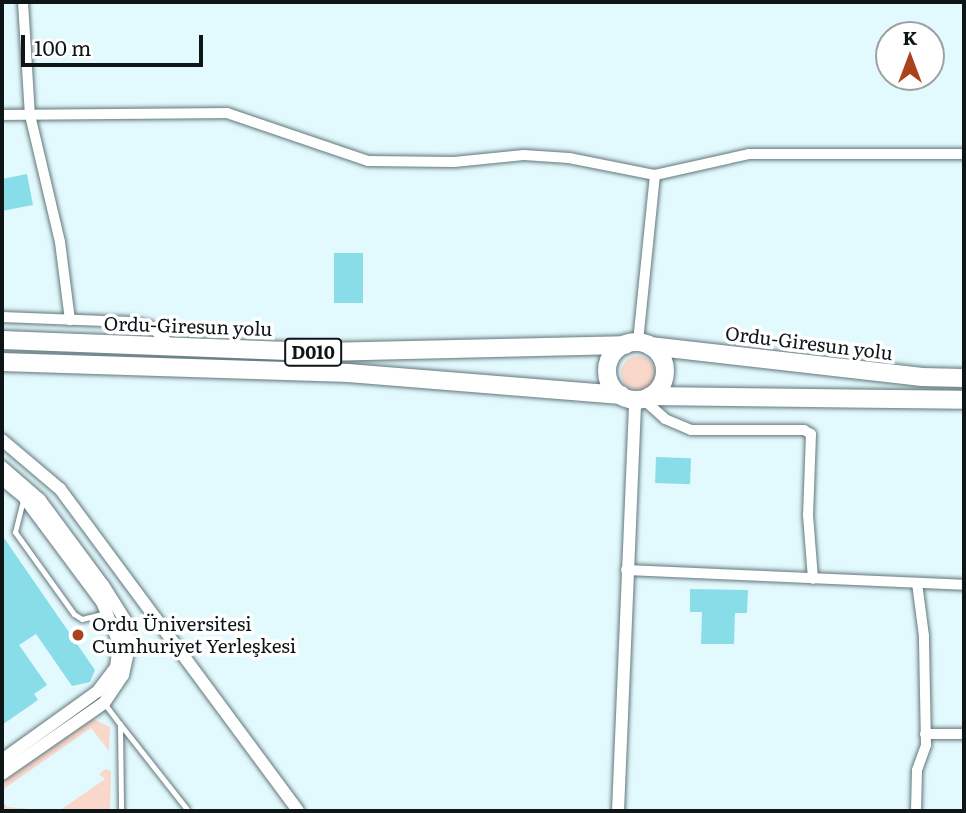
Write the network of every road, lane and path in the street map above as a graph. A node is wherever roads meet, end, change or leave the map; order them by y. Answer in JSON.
{"nodes":[{"id":1,"x":23,"y":2,"type":"edge"},
{"id":2,"x":2,"y":115,"type":"edge"},
{"id":3,"x":30,"y":115,"type":"junction"},
{"id":4,"x":964,"y":154,"type":"edge"},
{"id":5,"x":655,"y":175,"type":"junction"},
{"id":6,"x":2,"y":317,"type":"edge"},
{"id":7,"x":70,"y":320,"type":"junction"},
{"id":8,"x":2,"y":340,"type":"edge"},
{"id":9,"x":638,"y":344,"type":"junction"},
{"id":10,"x":173,"y":347,"type":"junction"},
{"id":11,"x":2,"y":362,"type":"edge"},
{"id":12,"x":964,"y":378,"type":"edge"},
{"id":13,"x":637,"y":397,"type":"junction"},
{"id":14,"x":964,"y":400,"type":"edge"},
{"id":15,"x":2,"y":440,"type":"edge"},
{"id":16,"x":2,"y":467,"type":"edge"},
{"id":17,"x":2,"y":479,"type":"edge"},
{"id":18,"x":23,"y":496,"type":"junction"},
{"id":19,"x":626,"y":570,"type":"junction"},
{"id":20,"x":813,"y":579,"type":"junction"},
{"id":21,"x":917,"y":583,"type":"junction"},
{"id":22,"x":964,"y":585,"type":"edge"},
{"id":23,"x":109,"y":613,"type":"junction"},
{"id":24,"x":104,"y":704,"type":"junction"},
{"id":25,"x":120,"y":724,"type":"junction"},
{"id":26,"x":925,"y":734,"type":"junction"},
{"id":27,"x":964,"y":734,"type":"edge"},
{"id":28,"x":2,"y":760,"type":"edge"},
{"id":29,"x":2,"y":774,"type":"edge"},
{"id":30,"x":187,"y":809,"type":"dead end"},
{"id":31,"x":121,"y":811,"type":"edge"},
{"id":32,"x":298,"y":811,"type":"edge"},
{"id":33,"x":618,"y":811,"type":"edge"},
{"id":34,"x":916,"y":811,"type":"edge"}],
"edges":[{"from":1,"to":3,"type":"street"},
{"from":2,"to":3,"type":"street"},
{"from":3,"to":5,"type":"street"},
{"from":3,"to":7,"type":"street"},
{"from":4,"to":5,"type":"street"},
{"from":5,"to":9,"type":"street"},
{"from":6,"to":7,"type":"street"},
{"from":7,"to":10,"type":"street"},
{"from":8,"to":10,"type":"highway","name":"Ordu-Giresun yolu","number":"D010"},
{"from":9,"to":10,"type":"highway","name":"Ordu-Giresun yolu","number":"D010"},
{"from":9,"to":12,"type":"highway","name":"Ordu-Giresun yolu","number":"D010"},
{"from":9,"to":13,"type":"highway"},
{"from":9,"to":13,"type":"highway"},
{"from":11,"to":13,"type":"highway","number":"D010"},
{"from":13,"to":14,"type":"highway","number":"D010"},
{"from":13,"to":19,"type":"street"},
{"from":13,"to":20,"type":"street"},
{"from":15,"to":32,"type":"street"},
{"from":16,"to":24,"type":"street"},
{"from":17,"to":18,"type":"street"},
{"from":18,"to":23,"type":"street"},
{"from":18,"to":23,"type":"lane"},
{"from":19,"to":20,"type":"street"},
{"from":19,"to":33,"type":"street"},
{"from":20,"to":21,"type":"street"},
{"from":21,"to":22,"type":"street"},
{"from":21,"to":26,"type":"street"},
{"from":23,"to":28,"type":"street"},
{"from":24,"to":25,"type":"lane"},
{"from":24,"to":29,"type":"street"},
{"from":25,"to":30,"type":"lane"},
{"from":25,"to":31,"type":"lane"},
{"from":26,"to":27,"type":"street"},
{"from":26,"to":34,"type":"street"}]}
